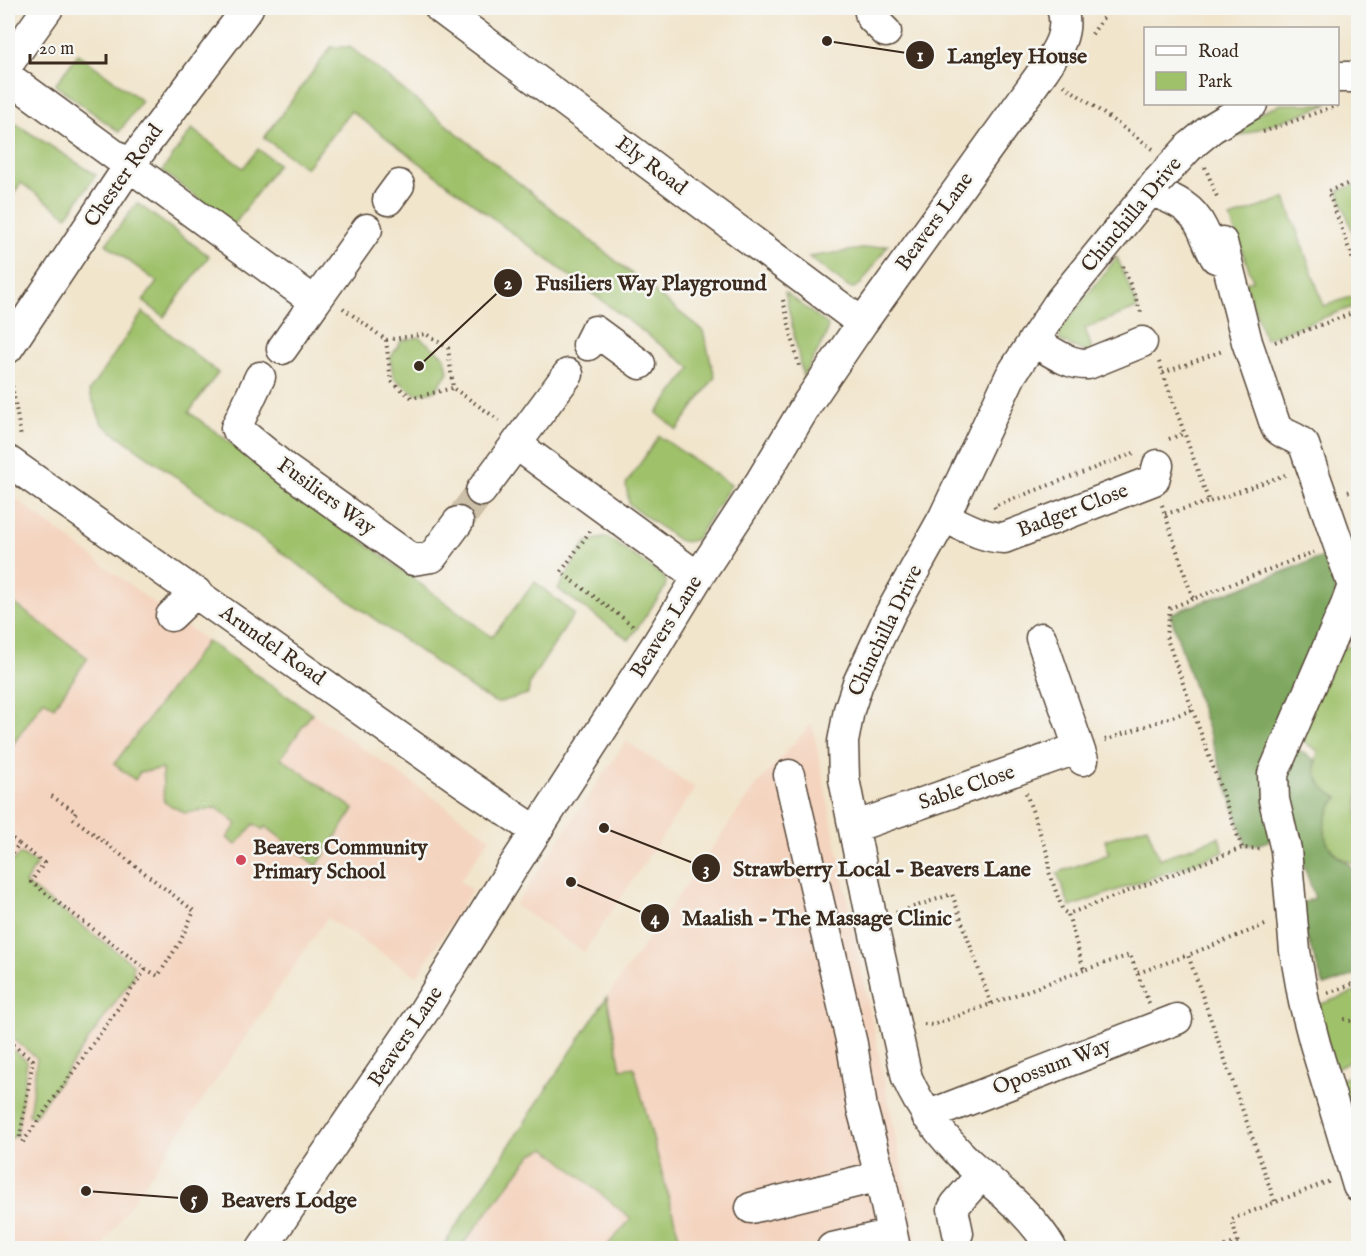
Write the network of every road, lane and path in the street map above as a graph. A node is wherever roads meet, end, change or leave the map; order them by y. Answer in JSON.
{"nodes":[{"id":1,"x":48,"y":8,"type":"edge"},
{"id":2,"x":248,"y":8,"type":"edge"},
{"id":3,"x":440,"y":8,"type":"edge"},
{"id":4,"x":869,"y":8,"type":"edge"},
{"id":5,"x":1062,"y":8,"type":"edge"},
{"id":6,"x":886,"y":32,"type":"dead end"},
{"id":7,"x":8,"y":64,"type":"edge"},
{"id":8,"x":1044,"y":70,"type":"junction"},
{"id":9,"x":8,"y":77,"type":"edge"},
{"id":10,"x":1250,"y":105,"type":"edge"},
{"id":11,"x":1310,"y":105,"type":"edge"},
{"id":12,"x":1253,"y":135,"type":"dead end"},
{"id":13,"x":129,"y":166,"type":"junction"},
{"id":14,"x":1156,"y":175,"type":"junction"},
{"id":15,"x":1359,"y":180,"type":"edge"},
{"id":16,"x":367,"y":229,"type":"dead end"},
{"id":17,"x":1112,"y":237,"type":"junction"},
{"id":18,"x":774,"y":258,"type":"junction"},
{"id":19,"x":1359,"y":274,"type":"edge"},
{"id":20,"x":319,"y":297,"type":"junction"},
{"id":21,"x":1359,"y":311,"type":"edge"},
{"id":22,"x":862,"y":324,"type":"junction"},
{"id":23,"x":386,"y":340,"type":"junction"},
{"id":24,"x":1147,"y":340,"type":"junction"},
{"id":25,"x":1034,"y":341,"type":"junction"},
{"id":26,"x":588,"y":345,"type":"dead end"},
{"id":27,"x":1249,"y":347,"type":"junction"},
{"id":28,"x":282,"y":349,"type":"dead end"},
{"id":29,"x":8,"y":359,"type":"edge"},
{"id":30,"x":640,"y":364,"type":"dead end"},
{"id":31,"x":1163,"y":373,"type":"junction"},
{"id":32,"x":568,"y":374,"type":"dead end"},
{"id":33,"x":260,"y":377,"type":"dead end"},
{"id":34,"x":453,"y":388,"type":"junction"},
{"id":35,"x":807,"y":404,"type":"junction"},
{"id":36,"x":1185,"y":433,"type":"junction"},
{"id":37,"x":519,"y":440,"type":"junction"},
{"id":38,"x":1154,"y":459,"type":"junction"},
{"id":39,"x":1311,"y":466,"type":"junction"},
{"id":40,"x":18,"y":468,"type":"edge"},
{"id":41,"x":481,"y":490,"type":"tunnel mouth"},
{"id":42,"x":1209,"y":502,"type":"junction"},
{"id":43,"x":605,"y":509,"type":"junction"},
{"id":44,"x":1165,"y":514,"type":"junction"},
{"id":45,"x":944,"y":517,"type":"junction"},
{"id":46,"x":458,"y":522,"type":"tunnel mouth"},
{"id":47,"x":1004,"y":538,"type":"junction"},
{"id":48,"x":1337,"y":543,"type":"junction"},
{"id":49,"x":698,"y":577,"type":"junction"},
{"id":50,"x":196,"y":592,"type":"junction"},
{"id":51,"x":1192,"y":599,"type":"junction"},
{"id":52,"x":171,"y":616,"type":"dead end"},
{"id":53,"x":1041,"y":638,"type":"dead end"},
{"id":54,"x":657,"y":644,"type":"junction"},
{"id":55,"x":1192,"y":710,"type":"junction"},
{"id":56,"x":1081,"y":754,"type":"junction"},
{"id":57,"x":1017,"y":770,"type":"junction"},
{"id":58,"x":789,"y":775,"type":"dead end"},
{"id":59,"x":51,"y":795,"type":"dead end"},
{"id":60,"x":1233,"y":826,"type":"dead end"},
{"id":61,"x":854,"y":827,"type":"junction"},
{"id":62,"x":536,"y":831,"type":"junction"},
{"id":63,"x":8,"y":835,"type":"edge"},
{"id":64,"x":19,"y":844,"type":"junction"},
{"id":65,"x":1242,"y":848,"type":"dead end"},
{"id":66,"x":8,"y":858,"type":"edge"},
{"id":67,"x":1068,"y":914,"type":"junction"},
{"id":68,"x":1293,"y":914,"type":"junction"},
{"id":69,"x":872,"y":921,"type":"junction"},
{"id":70,"x":1188,"y":955,"type":"junction"},
{"id":71,"x":146,"y":969,"type":"junction"},
{"id":72,"x":1084,"y":970,"type":"junction"},
{"id":73,"x":1138,"y":973,"type":"junction"},
{"id":74,"x":991,"y":1004,"type":"junction"},
{"id":75,"x":893,"y":1018,"type":"junction"},
{"id":76,"x":1344,"y":1019,"type":"dead end"},
{"id":77,"x":1167,"y":1022,"type":"joint"},
{"id":78,"x":1359,"y":1023,"type":"edge"},
{"id":79,"x":8,"y":1041,"type":"edge"},
{"id":80,"x":1354,"y":1066,"type":"dead end"},
{"id":81,"x":1359,"y":1077,"type":"edge"},
{"id":82,"x":927,"y":1116,"type":"junction"},
{"id":83,"x":20,"y":1137,"type":"dead end"},
{"id":84,"x":23,"y":1142,"type":"dead end"},
{"id":85,"x":982,"y":1174,"type":"junction"},
{"id":86,"x":880,"y":1176,"type":"junction"},
{"id":87,"x":1356,"y":1179,"type":"edge"},
{"id":88,"x":1275,"y":1202,"type":"junction"},
{"id":89,"x":751,"y":1208,"type":"dead end"},
{"id":90,"x":958,"y":1233,"type":"dead end"},
{"id":91,"x":894,"y":1241,"type":"edge"},
{"id":92,"x":1238,"y":1242,"type":"junction"},
{"id":93,"x":1359,"y":1246,"type":"edge"},
{"id":94,"x":262,"y":1248,"type":"edge"},
{"id":95,"x":832,"y":1248,"type":"edge"},
{"id":96,"x":1052,"y":1248,"type":"edge"},
{"id":97,"x":1219,"y":1248,"type":"edge"},
{"id":98,"x":1239,"y":1248,"type":"edge"},
{"id":99,"x":1353,"y":1248,"type":"edge"}],
"edges":[{"from":1,"to":7,"type":"street"},
{"from":2,"to":13,"type":"street","name":"Chester Road"},
{"from":3,"to":18,"type":"street","name":"Ely Road"},
{"from":4,"to":6,"type":"street"},
{"from":5,"to":8,"type":"street","name":"Beavers Lane"},
{"from":8,"to":14,"type":"path"},
{"from":8,"to":22,"type":"street","name":"Beavers Lane"},
{"from":9,"to":13,"type":"street"},
{"from":10,"to":14,"type":"street","name":"Chinchilla Drive","bridge":true},
{"from":11,"to":12,"type":"path"},
{"from":13,"to":20,"type":"street"},
{"from":13,"to":29,"type":"street","name":"Chester Road"},
{"from":14,"to":17,"type":"street","name":"Chinchilla Drive"},
{"from":14,"to":27,"type":"street"},
{"from":15,"to":19,"type":"path"},
{"from":16,"to":20,"type":"street"},
{"from":17,"to":24,"type":"path"},
{"from":17,"to":25,"type":"street","name":"Chinchilla Drive"},
{"from":18,"to":22,"type":"street","name":"Ely Road"},
{"from":18,"to":35,"type":"path"},
{"from":20,"to":23,"type":"path"},
{"from":20,"to":28,"type":"street"},
{"from":21,"to":27,"type":"path"},
{"from":22,"to":35,"type":"street","name":"Beavers Lane"},
{"from":23,"to":34,"type":"path"},
{"from":23,"to":34,"type":"path"},
{"from":24,"to":25,"type":"street"},
{"from":24,"to":31,"type":"path"},
{"from":25,"to":45,"type":"street","name":"Chinchilla Drive"},
{"from":26,"to":30,"type":"street"},
{"from":27,"to":31,"type":"path"},
{"from":27,"to":39,"type":"street"},
{"from":29,"to":40,"type":"path"},
{"from":31,"to":36,"type":"path"},
{"from":32,"to":37,"type":"street"},
{"from":33,"to":46,"type":"street","name":"Fusiliers Way"},
{"from":34,"to":37,"type":"path"},
{"from":35,"to":49,"type":"street","name":"Beavers Lane"},
{"from":36,"to":38,"type":"path"},
{"from":36,"to":42,"type":"path"},
{"from":37,"to":41,"type":"street"},
{"from":37,"to":43,"type":"street"},
{"from":38,"to":44,"type":"path"},
{"from":38,"to":47,"type":"street","name":"Badger Close"},
{"from":38,"to":47,"type":"path"},
{"from":39,"to":42,"type":"path"},
{"from":39,"to":48,"type":"street"},
{"from":40,"to":50,"type":"street","name":"Arundel Road"},
{"from":42,"to":44,"type":"path"},
{"from":43,"to":49,"type":"street"},
{"from":43,"to":54,"type":"path"},
{"from":44,"to":51,"type":"path"},
{"from":45,"to":47,"type":"street","name":"Badger Close"},
{"from":45,"to":61,"type":"street","name":"Chinchilla Drive"},
{"from":48,"to":51,"type":"path"},
{"from":48,"to":68,"type":"street"},
{"from":49,"to":54,"type":"street","name":"Beavers Lane"},
{"from":50,"to":52,"type":"street"},
{"from":50,"to":62,"type":"street","name":"Arundel Road"},
{"from":51,"to":55,"type":"path"},
{"from":53,"to":56,"type":"street"},
{"from":54,"to":62,"type":"street","name":"Beavers Lane"},
{"from":55,"to":56,"type":"path"},
{"from":55,"to":60,"type":"path"},
{"from":56,"to":57,"type":"street","name":"Sable Close"},
{"from":57,"to":61,"type":"street","name":"Sable Close"},
{"from":57,"to":67,"type":"path"},
{"from":58,"to":86,"type":"street"},
{"from":59,"to":71,"type":"path"},
{"from":61,"to":69,"type":"street","name":"Chinchilla Drive"},
{"from":62,"to":94,"type":"street","name":"Beavers Lane"},
{"from":63,"to":64,"type":"path"},
{"from":64,"to":66,"type":"path"},
{"from":64,"to":71,"type":"path"},
{"from":65,"to":67,"type":"path"},
{"from":67,"to":72,"type":"path"},
{"from":68,"to":70,"type":"path"},
{"from":68,"to":87,"type":"street"},
{"from":69,"to":74,"type":"path"},
{"from":69,"to":75,"type":"street","name":"Chinchilla Drive"},
{"from":70,"to":73,"type":"path"},
{"from":70,"to":88,"type":"path"},
{"from":71,"to":84,"type":"path"},
{"from":72,"to":73,"type":"path"},
{"from":72,"to":74,"type":"path"},
{"from":73,"to":77,"type":"path"},
{"from":74,"to":75,"type":"path"},
{"from":75,"to":82,"type":"street","name":"Chinchilla Drive"},
{"from":76,"to":78,"type":"path"},
{"from":77,"to":82,"type":"street","name":"Opossum Way"},
{"from":79,"to":83,"type":"path"},
{"from":80,"to":81,"type":"path"},
{"from":82,"to":85,"type":"street","name":"Chinchilla Drive"},
{"from":85,"to":90,"type":"street"},
{"from":85,"to":96,"type":"street","name":"Chinchilla Drive"},
{"from":86,"to":89,"type":"street"},
{"from":86,"to":91,"type":"street"},
{"from":87,"to":88,"type":"path"},
{"from":88,"to":92,"type":"path"},
{"from":91,"to":95,"type":"street"},
{"from":92,"to":97,"type":"path"},
{"from":92,"to":98,"type":"path"},
{"from":93,"to":99,"type":"path"}]}
